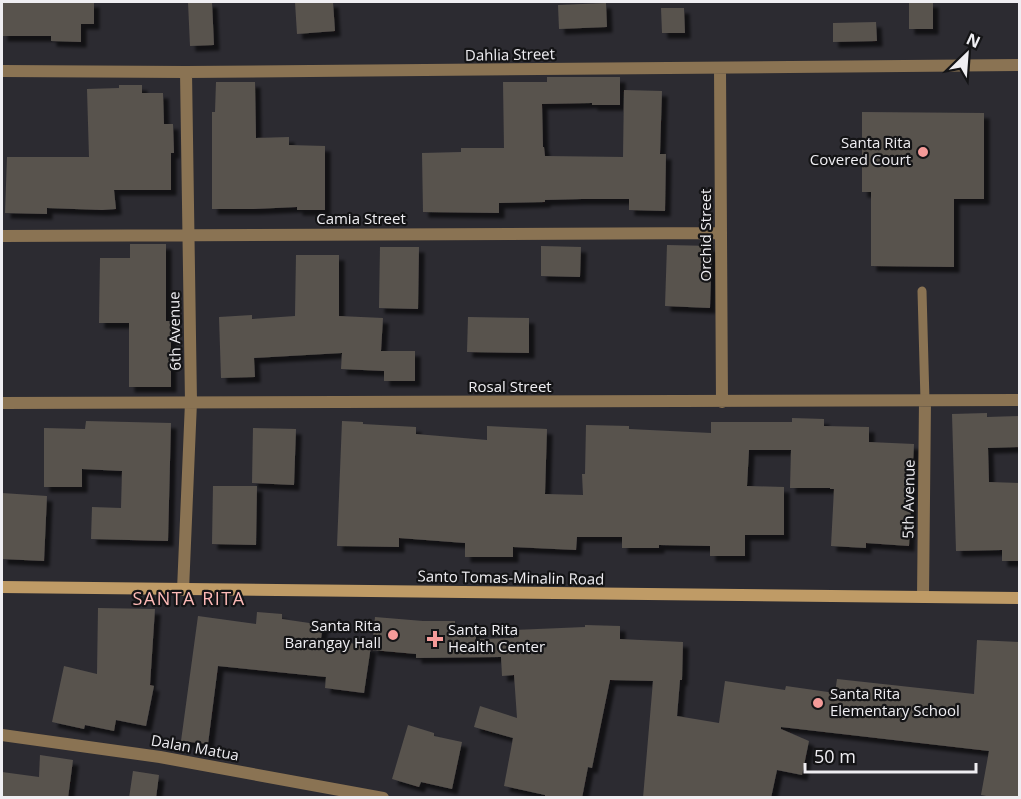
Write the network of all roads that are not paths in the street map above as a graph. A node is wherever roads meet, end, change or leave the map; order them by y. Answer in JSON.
{"nodes":[{"id":1,"x":1020,"y":65,"type":"edge"},
{"id":2,"x":720,"y":68,"type":"junction"},
{"id":3,"x":2,"y":71,"type":"edge"},
{"id":4,"x":186,"y":72,"type":"junction"},
{"id":5,"x":721,"y":233,"type":"junction"},
{"id":6,"x":189,"y":234,"type":"junction"},
{"id":7,"x":2,"y":236,"type":"edge"},
{"id":8,"x":922,"y":291,"type":"dead end"},
{"id":9,"x":1020,"y":400,"type":"edge"},
{"id":10,"x":925,"y":401,"type":"junction"},
{"id":11,"x":191,"y":402,"type":"junction"},
{"id":12,"x":722,"y":402,"type":"junction"},
{"id":13,"x":2,"y":403,"type":"edge"},
{"id":14,"x":2,"y":587,"type":"edge"},
{"id":15,"x":183,"y":590,"type":"junction"},
{"id":16,"x":923,"y":597,"type":"junction"},
{"id":17,"x":1020,"y":598,"type":"edge"},
{"id":18,"x":2,"y":735,"type":"edge"},
{"id":19,"x":383,"y":798,"type":"edge"}],
"edges":[{"from":1,"to":2,"type":"street","name":"Dahlia Street"},
{"from":2,"to":4,"type":"street","name":"Dahlia Street"},
{"from":2,"to":5,"type":"street","name":"Orchid Street"},
{"from":3,"to":4,"type":"street","name":"Dahlia Street"},
{"from":4,"to":6,"type":"street","name":"6th Avenue"},
{"from":5,"to":6,"type":"street","name":"Camia Street"},
{"from":5,"to":12,"type":"street","name":"Orchid Street"},
{"from":6,"to":7,"type":"street","name":"Camia Street"},
{"from":6,"to":11,"type":"street","name":"6th Avenue"},
{"from":8,"to":10,"type":"lane"},
{"from":9,"to":10,"type":"street","name":"Rosal Street"},
{"from":10,"to":12,"type":"street","name":"Rosal Street"},
{"from":10,"to":16,"type":"street","name":"5th Avenue"},
{"from":11,"to":12,"type":"street","name":"Rosal Street"},
{"from":11,"to":13,"type":"street","name":"Rosal Street"},
{"from":11,"to":15,"type":"street","name":"6th Avenue"},
{"from":14,"to":15,"type":"main road","name":"Santo Tomas-Minalin Road"},
{"from":15,"to":16,"type":"main road","name":"Santo Tomas-Minalin Road"},
{"from":16,"to":17,"type":"main road","name":"Santo Tomas-Minalin Road"},
{"from":18,"to":19,"type":"street","name":"Dalan Matua"}]}
